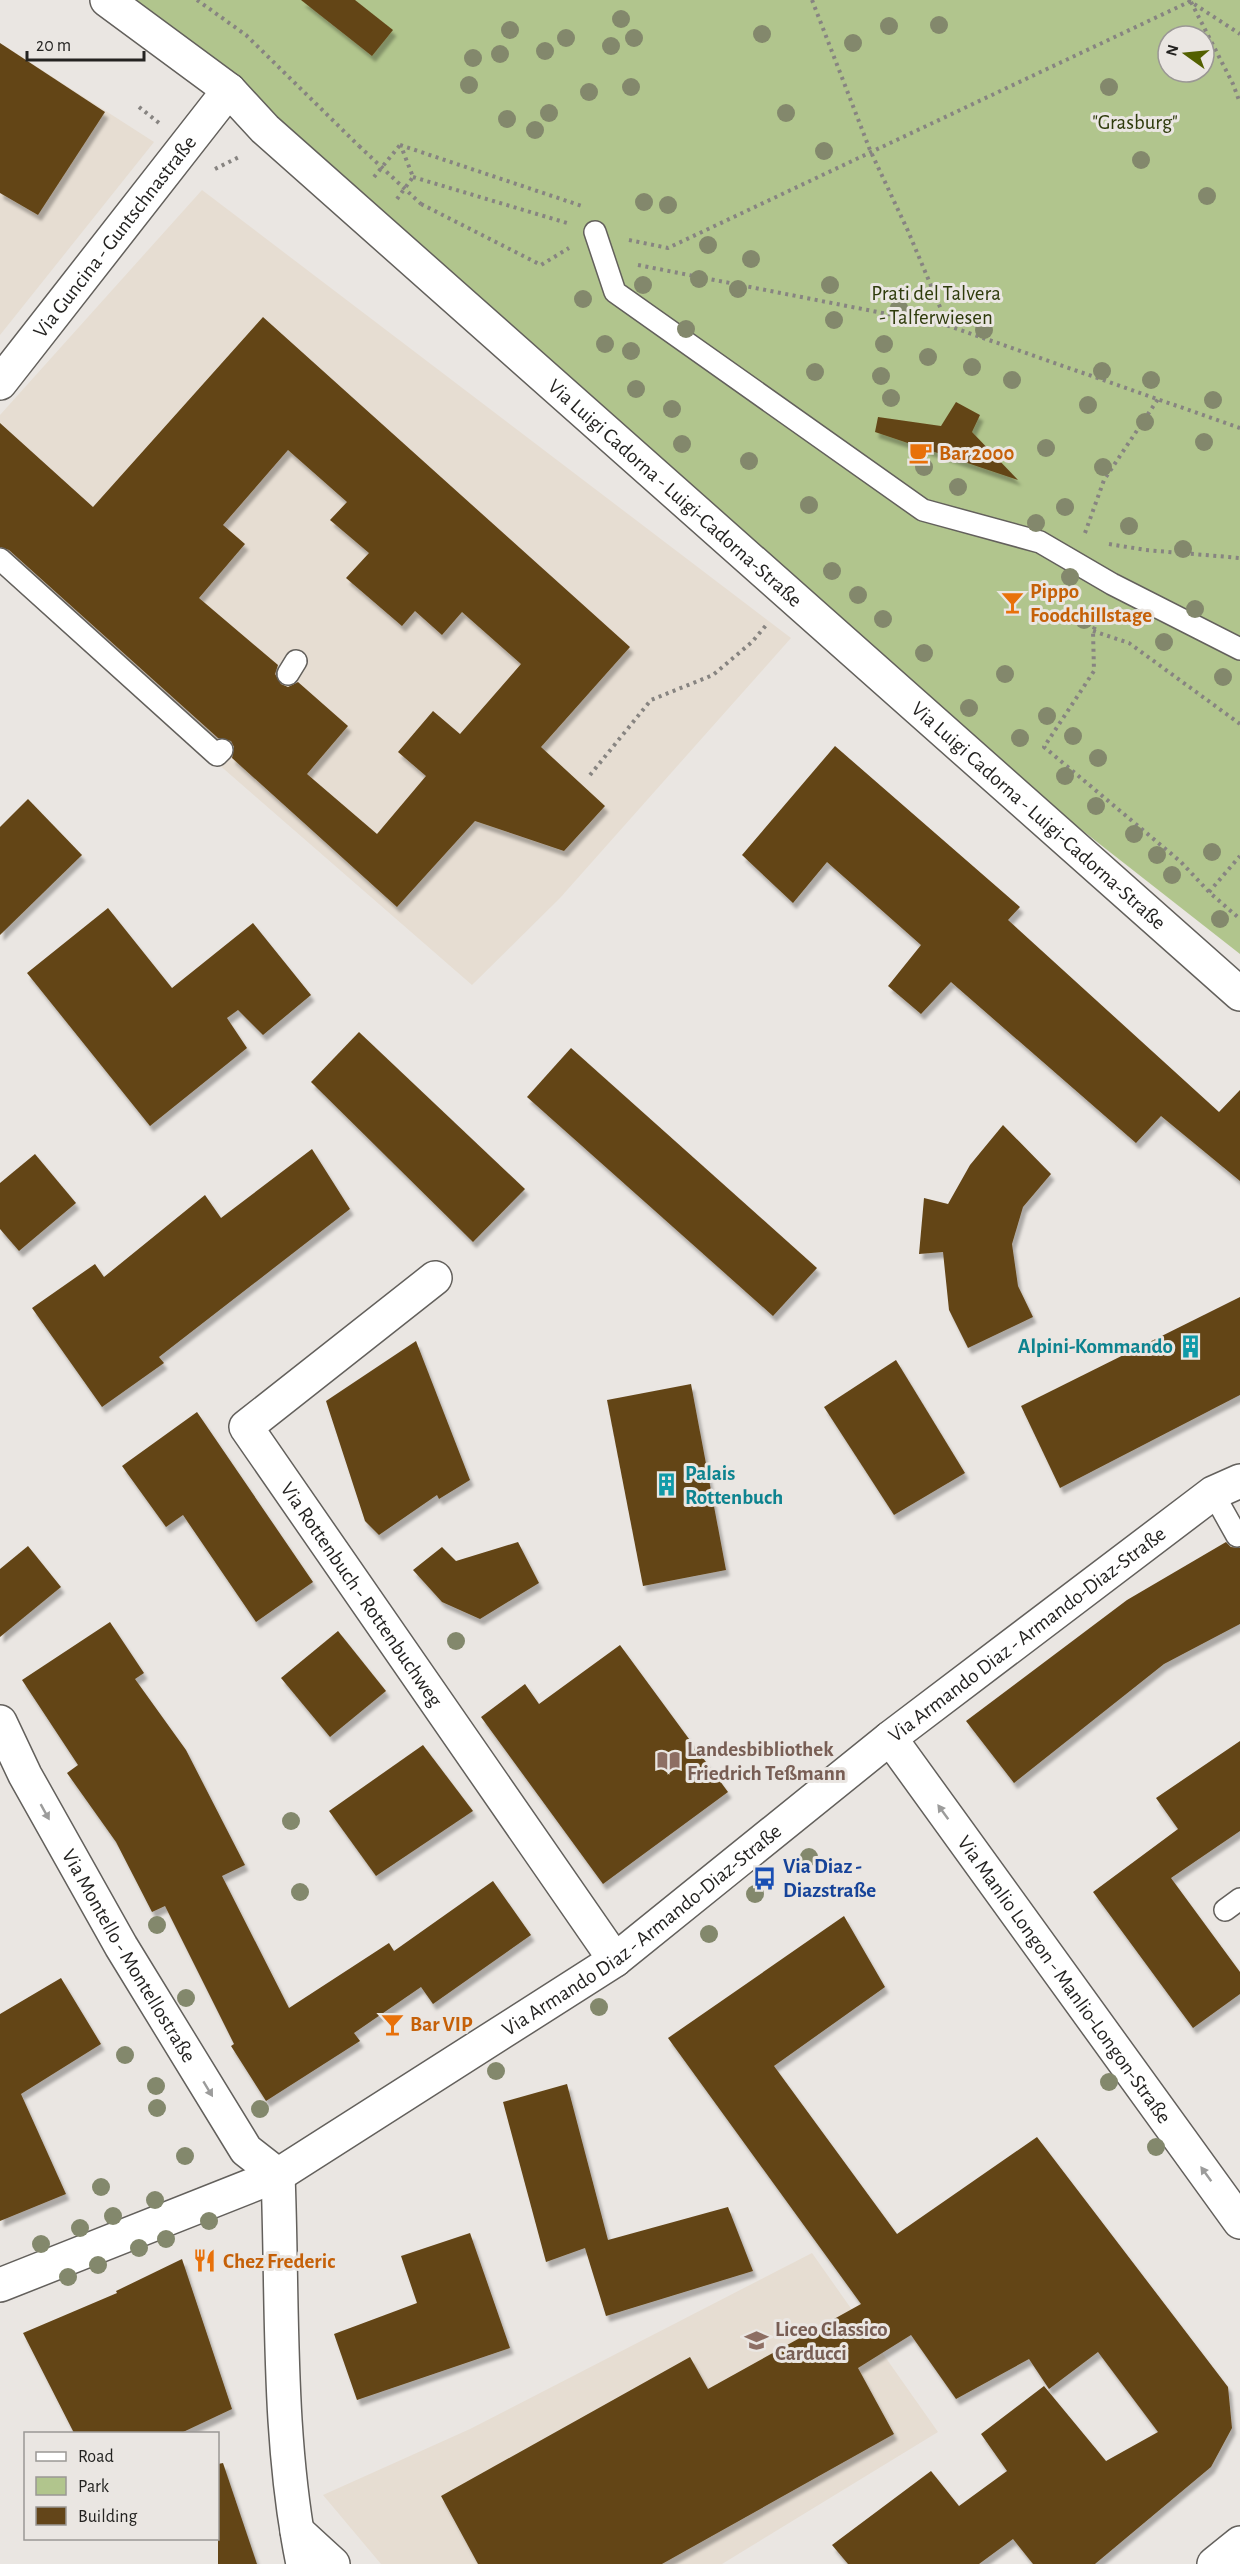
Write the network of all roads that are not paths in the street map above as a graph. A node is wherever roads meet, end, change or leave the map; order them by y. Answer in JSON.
{"nodes":[{"id":1,"x":107,"y":0,"type":"edge"},
{"id":2,"x":229,"y":90,"type":"junction"},
{"id":3,"x":595,"y":232,"type":"road end"},
{"id":4,"x":0,"y":383,"type":"edge"},
{"id":5,"x":0,"y":559,"type":"edge"},
{"id":6,"x":1240,"y":649,"type":"edge"},
{"id":7,"x":222,"y":750,"type":"dead end"},
{"id":8,"x":1240,"y":994,"type":"edge"},
{"id":9,"x":435,"y":1278,"type":"dead end"},
{"id":10,"x":1227,"y":1487,"type":"edge"},
{"id":11,"x":1237,"y":1536,"type":"dead end"},
{"id":12,"x":0,"y":1722,"type":"edge"},
{"id":13,"x":890,"y":1738,"type":"junction"},
{"id":14,"x":12,"y":1778,"type":"edge"},
{"id":15,"x":615,"y":1960,"type":"junction"},
{"id":16,"x":278,"y":2175,"type":"junction"},
{"id":17,"x":1240,"y":2222,"type":"edge"},
{"id":18,"x":0,"y":2285,"type":"edge"},
{"id":19,"x":297,"y":2531,"type":"junction"},
{"id":20,"x":1240,"y":2543,"type":"edge"},
{"id":21,"x":303,"y":2564,"type":"edge"},
{"id":22,"x":333,"y":2564,"type":"edge"},
{"id":23,"x":1214,"y":2564,"type":"edge"}],
"edges":[{"from":1,"to":2,"type":"street","name":"Via Luigi Cadorna - Luigi-Cadorna-Straße"},
{"from":2,"to":4,"type":"street","name":"Via Guncina - Guntschnastraße"},
{"from":2,"to":8,"type":"street","name":"Via Luigi Cadorna - Luigi-Cadorna-Straße"},
{"from":3,"to":6,"type":"lane"},
{"from":5,"to":7,"type":"lane"},
{"from":9,"to":15,"type":"street","name":"Via Rottenbuch - Rottenbuchweg"},
{"from":10,"to":11,"type":"lane","name":"Via Armando Diaz - Armando-Diaz-Straße"},
{"from":10,"to":13,"type":"street","name":"Via Armando Diaz - Armando-Diaz-Straße"},
{"from":12,"to":14,"type":"street","name":"Via Montello - Montellostraße"},
{"from":13,"to":15,"type":"street","name":"Via Armando Diaz - Armando-Diaz-Straße"},
{"from":17,"to":13,"type":"street","name":"Via Manlio Longon - Manlio-Longon-Straße","one_way":true},
{"from":14,"to":16,"type":"street","name":"Via Montello - Montellostraße","one_way":true},
{"from":15,"to":16,"type":"street","name":"Via Armando Diaz - Armando-Diaz-Straße"},
{"from":16,"to":18,"type":"street","name":"Via Armando Diaz - Armando-Diaz-Straße"},
{"from":16,"to":19,"type":"street"},
{"from":19,"to":21,"type":"street"},
{"from":19,"to":22,"type":"street"},
{"from":20,"to":23,"type":"street"}]}
